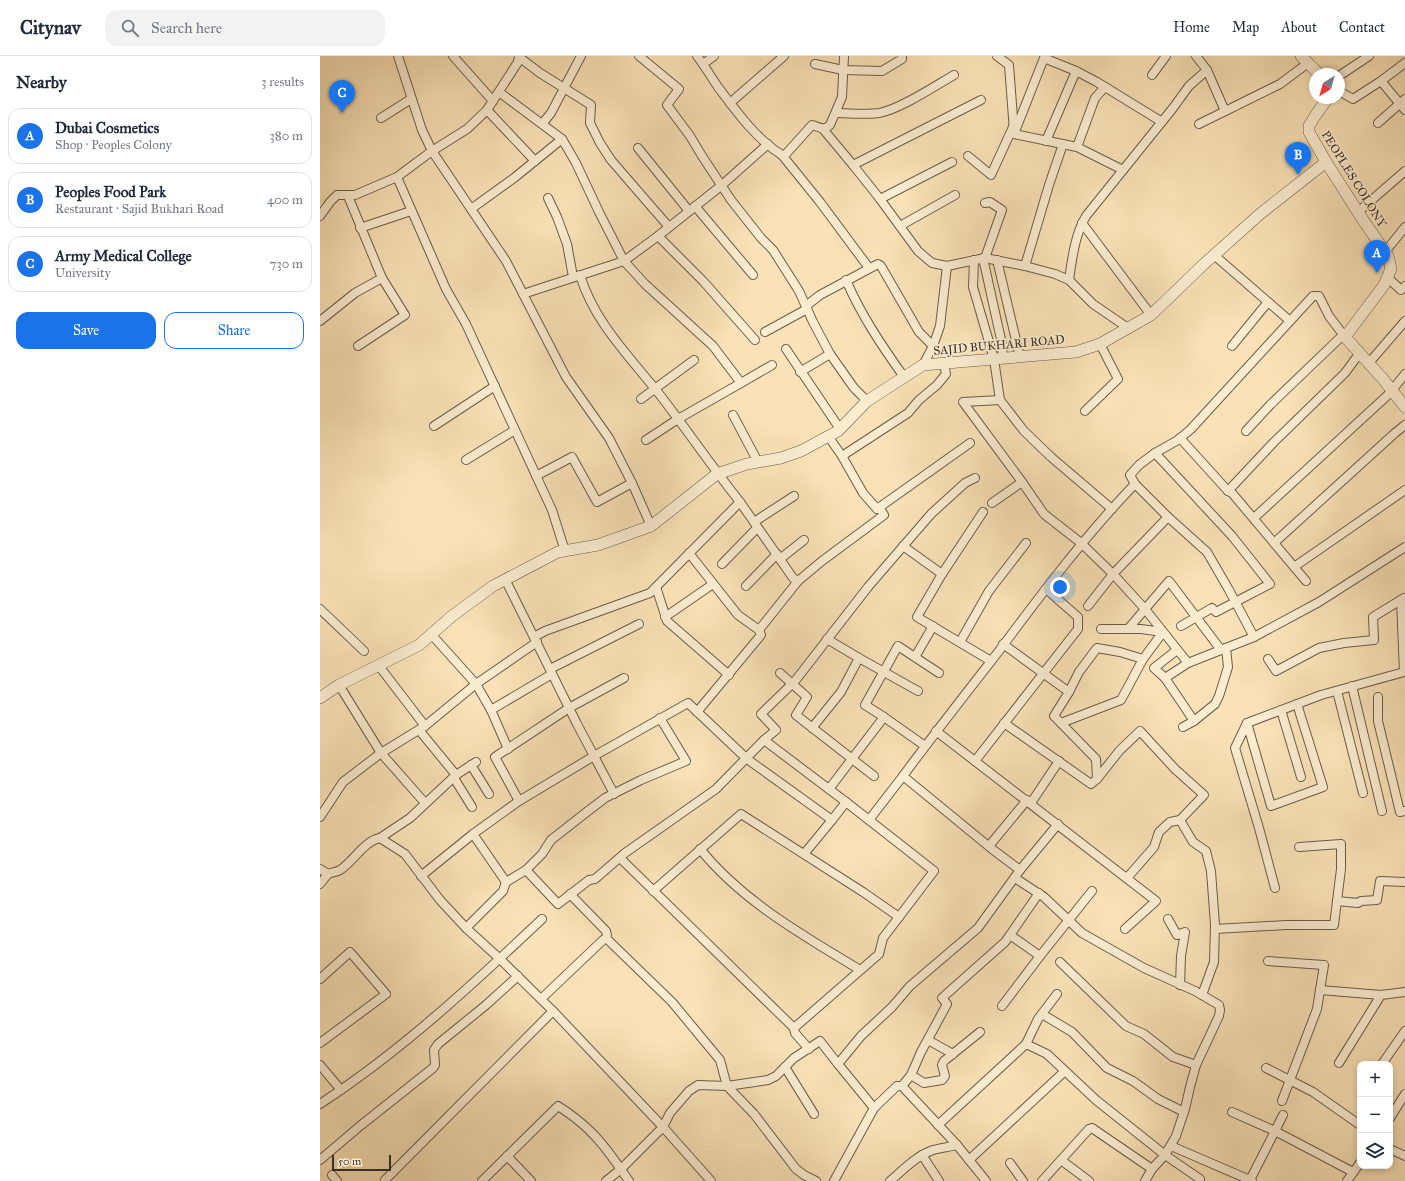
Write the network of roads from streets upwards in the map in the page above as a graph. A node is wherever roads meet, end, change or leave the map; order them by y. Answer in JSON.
{"nodes":[{"id":1,"x":398,"y":56,"type":"edge"},
{"id":2,"x":453,"y":56,"type":"edge"},
{"id":3,"x":581,"y":56,"type":"edge"},
{"id":4,"x":642,"y":56,"type":"edge"},
{"id":5,"x":697,"y":56,"type":"edge"},
{"id":6,"x":714,"y":56,"type":"edge"},
{"id":7,"x":784,"y":56,"type":"edge"},
{"id":8,"x":844,"y":56,"type":"edge"},
{"id":9,"x":902,"y":56,"type":"edge"},
{"id":10,"x":997,"y":56,"type":"edge"},
{"id":11,"x":1166,"y":56,"type":"edge"},
{"id":12,"x":1196,"y":56,"type":"edge"},
{"id":13,"x":1369,"y":56,"type":"edge"},
{"id":14,"x":516,"y":58,"type":"edge"},
{"id":15,"x":1304,"y":59,"type":"edge"},
{"id":16,"x":1405,"y":63,"type":"edge"},
{"id":17,"x":703,"y":64,"type":"junction"},
{"id":18,"x":815,"y":64,"type":"dead end"},
{"id":19,"x":1313,"y":68,"type":"edge"},
{"id":20,"x":843,"y":70,"type":"junction"},
{"id":21,"x":1207,"y":70,"type":"junction"},
{"id":22,"x":1076,"y":71,"type":"junction"},
{"id":23,"x":1345,"y":72,"type":"edge"},
{"id":24,"x":954,"y":74,"type":"dead end"},
{"id":25,"x":1152,"y":75,"type":"dead end"},
{"id":26,"x":1381,"y":81,"type":"junction"},
{"id":27,"x":1104,"y":87,"type":"junction"},
{"id":28,"x":564,"y":88,"type":"junction"},
{"id":29,"x":499,"y":92,"type":"junction"},
{"id":30,"x":1345,"y":94,"type":"edge"},
{"id":31,"x":411,"y":99,"type":"junction"},
{"id":32,"x":981,"y":100,"type":"dead end"},
{"id":33,"x":493,"y":101,"type":"junction"},
{"id":34,"x":730,"y":103,"type":"junction"},
{"id":35,"x":1324,"y":104,"type":"edge"},
{"id":36,"x":1403,"y":104,"type":"edge"},
{"id":37,"x":487,"y":110,"type":"junction"},
{"id":38,"x":1225,"y":111,"type":"junction"},
{"id":39,"x":836,"y":113,"type":"junction"},
{"id":40,"x":381,"y":118,"type":"dead end"},
{"id":41,"x":1162,"y":122,"type":"junction"},
{"id":42,"x":1378,"y":123,"type":"dead end"},
{"id":43,"x":542,"y":124,"type":"junction"},
{"id":44,"x":1199,"y":124,"type":"dead end"},
{"id":45,"x":823,"y":129,"type":"junction"},
{"id":46,"x":1014,"y":130,"type":"junction"},
{"id":47,"x":562,"y":139,"type":"junction"},
{"id":48,"x":1046,"y":141,"type":"junction"},
{"id":49,"x":768,"y":144,"type":"junction"},
{"id":50,"x":1063,"y":144,"type":"junction"},
{"id":51,"x":1077,"y":147,"type":"junction"},
{"id":52,"x":638,"y":148,"type":"dead end"},
{"id":53,"x":432,"y":151,"type":"junction"},
{"id":54,"x":782,"y":155,"type":"junction"},
{"id":55,"x":968,"y":156,"type":"dead end"},
{"id":56,"x":535,"y":161,"type":"junction"},
{"id":57,"x":952,"y":162,"type":"dead end"},
{"id":58,"x":1326,"y":162,"type":"junction"},
{"id":59,"x":853,"y":165,"type":"junction"},
{"id":60,"x":1123,"y":170,"type":"junction"},
{"id":61,"x":1405,"y":171,"type":"edge"},
{"id":62,"x":397,"y":177,"type":"junction"},
{"id":63,"x":722,"y":185,"type":"junction"},
{"id":64,"x":955,"y":195,"type":"dead end"},
{"id":65,"x":348,"y":196,"type":"junction"},
{"id":66,"x":548,"y":198,"type":"dead end"},
{"id":67,"x":880,"y":199,"type":"junction"},
{"id":68,"x":985,"y":204,"type":"dead end"},
{"id":69,"x":471,"y":209,"type":"junction"},
{"id":70,"x":692,"y":209,"type":"junction"},
{"id":71,"x":411,"y":211,"type":"junction"},
{"id":72,"x":1358,"y":212,"type":"junction"},
{"id":73,"x":320,"y":216,"type":"edge"},
{"id":74,"x":1082,"y":223,"type":"junction"},
{"id":75,"x":900,"y":226,"type":"junction"},
{"id":76,"x":669,"y":227,"type":"junction"},
{"id":77,"x":1405,"y":227,"type":"edge"},
{"id":78,"x":360,"y":228,"type":"junction"},
{"id":79,"x":658,"y":236,"type":"junction"},
{"id":80,"x":1385,"y":252,"type":"junction"},
{"id":81,"x":1214,"y":255,"type":"junction"},
{"id":82,"x":984,"y":258,"type":"junction"},
{"id":83,"x":974,"y":260,"type":"junction"},
{"id":84,"x":997,"y":260,"type":"junction"},
{"id":85,"x":624,"y":261,"type":"junction"},
{"id":86,"x":947,"y":266,"type":"junction"},
{"id":87,"x":1025,"y":266,"type":"junction"},
{"id":88,"x":868,"y":268,"type":"junction"},
{"id":89,"x":753,"y":275,"type":"dead end"},
{"id":90,"x":576,"y":276,"type":"junction"},
{"id":91,"x":1387,"y":276,"type":"junction"},
{"id":92,"x":382,"y":278,"type":"junction"},
{"id":93,"x":846,"y":280,"type":"junction"},
{"id":94,"x":1069,"y":280,"type":"junction"},
{"id":95,"x":1405,"y":286,"type":"edge"},
{"id":96,"x":523,"y":294,"type":"junction"},
{"id":97,"x":1268,"y":302,"type":"junction"},
{"id":98,"x":806,"y":308,"type":"junction"},
{"id":99,"x":1151,"y":315,"type":"junction"},
{"id":100,"x":320,"y":321,"type":"edge"},
{"id":101,"x":1290,"y":321,"type":"junction"},
{"id":102,"x":1405,"y":322,"type":"edge"},
{"id":103,"x":1128,"y":328,"type":"junction"},
{"id":104,"x":765,"y":332,"type":"dead end"},
{"id":105,"x":1344,"y":336,"type":"junction"},
{"id":106,"x":755,"y":340,"type":"dead end"},
{"id":107,"x":1100,"y":344,"type":"junction"},
{"id":108,"x":358,"y":346,"type":"dead end"},
{"id":109,"x":933,"y":346,"type":"junction"},
{"id":110,"x":1232,"y":346,"type":"dead end"},
{"id":111,"x":786,"y":349,"type":"dead end"},
{"id":112,"x":830,"y":354,"type":"junction"},
{"id":113,"x":1359,"y":354,"type":"junction"},
{"id":114,"x":1020,"y":357,"type":"junction"},
{"id":115,"x":998,"y":359,"type":"junction"},
{"id":116,"x":694,"y":360,"type":"dead end"},
{"id":117,"x":944,"y":363,"type":"junction"},
{"id":118,"x":1368,"y":364,"type":"junction"},
{"id":119,"x":772,"y":365,"type":"dead end"},
{"id":120,"x":923,"y":365,"type":"junction"},
{"id":121,"x":800,"y":372,"type":"junction"},
{"id":122,"x":1405,"y":374,"type":"edge"},
{"id":123,"x":904,"y":377,"type":"junction"},
{"id":124,"x":741,"y":383,"type":"junction"},
{"id":125,"x":495,"y":386,"type":"junction"},
{"id":126,"x":1391,"y":389,"type":"junction"},
{"id":127,"x":655,"y":390,"type":"junction"},
{"id":128,"x":641,"y":399,"type":"dead end"},
{"id":129,"x":1000,"y":400,"type":"junction"},
{"id":130,"x":866,"y":401,"type":"junction"},
{"id":131,"x":1405,"y":407,"type":"edge"},
{"id":132,"x":1085,"y":411,"type":"dead end"},
{"id":133,"x":733,"y":416,"type":"dead end"},
{"id":134,"x":678,"y":420,"type":"junction"},
{"id":135,"x":1405,"y":425,"type":"edge"},
{"id":136,"x":434,"y":426,"type":"dead end"},
{"id":137,"x":840,"y":429,"type":"junction"},
{"id":138,"x":515,"y":430,"type":"junction"},
{"id":139,"x":1246,"y":431,"type":"dead end"},
{"id":140,"x":828,"y":436,"type":"junction"},
{"id":141,"x":1180,"y":438,"type":"junction"},
{"id":142,"x":646,"y":440,"type":"dead end"},
{"id":143,"x":970,"y":443,"type":"dead end"},
{"id":144,"x":1155,"y":453,"type":"junction"},
{"id":145,"x":842,"y":456,"type":"junction"},
{"id":146,"x":466,"y":460,"type":"dead end"},
{"id":147,"x":758,"y":462,"type":"junction"},
{"id":148,"x":717,"y":474,"type":"junction"},
{"id":149,"x":536,"y":476,"type":"junction"},
{"id":150,"x":975,"y":478,"type":"dead end"},
{"id":151,"x":1022,"y":482,"type":"junction"},
{"id":152,"x":632,"y":483,"type":"junction"},
{"id":153,"x":1135,"y":484,"type":"junction"},
{"id":154,"x":1405,"y":490,"type":"edge"},
{"id":155,"x":1228,"y":491,"type":"junction"},
{"id":156,"x":794,"y":496,"type":"dead end"},
{"id":157,"x":740,"y":502,"type":"junction"},
{"id":158,"x":992,"y":503,"type":"dead end"},
{"id":159,"x":879,"y":507,"type":"junction"},
{"id":160,"x":1112,"y":509,"type":"junction"},
{"id":161,"x":983,"y":512,"type":"dead end"},
{"id":162,"x":1168,"y":517,"type":"junction"},
{"id":163,"x":1254,"y":518,"type":"junction"},
{"id":164,"x":755,"y":525,"type":"junction"},
{"id":165,"x":651,"y":526,"type":"junction"},
{"id":166,"x":804,"y":540,"type":"dead end"},
{"id":167,"x":1026,"y":543,"type":"dead end"},
{"id":168,"x":1274,"y":543,"type":"junction"},
{"id":169,"x":1081,"y":544,"type":"junction"},
{"id":170,"x":903,"y":546,"type":"junction"},
{"id":171,"x":1405,"y":547,"type":"edge"},
{"id":172,"x":565,"y":551,"type":"junction"},
{"id":173,"x":689,"y":553,"type":"junction"},
{"id":174,"x":778,"y":557,"type":"junction"},
{"id":175,"x":722,"y":564,"type":"dead end"},
{"id":176,"x":1294,"y":567,"type":"junction"},
{"id":177,"x":942,"y":574,"type":"junction"},
{"id":178,"x":1113,"y":574,"type":"junction"},
{"id":179,"x":506,"y":579,"type":"junction"},
{"id":180,"x":1306,"y":581,"type":"dead end"},
{"id":181,"x":798,"y":582,"type":"junction"},
{"id":182,"x":713,"y":584,"type":"junction"},
{"id":183,"x":746,"y":586,"type":"dead end"},
{"id":184,"x":656,"y":587,"type":"junction"},
{"id":185,"x":1046,"y":589,"type":"junction"},
{"id":186,"x":1403,"y":599,"type":"edge"},
{"id":187,"x":1235,"y":602,"type":"junction"},
{"id":188,"x":1088,"y":606,"type":"dead end"},
{"id":189,"x":320,"y":609,"type":"edge"},
{"id":190,"x":1145,"y":609,"type":"junction"},
{"id":191,"x":665,"y":617,"type":"junction"},
{"id":192,"x":1196,"y":617,"type":"junction"},
{"id":193,"x":639,"y":624,"type":"dead end"},
{"id":194,"x":933,"y":626,"type":"junction"},
{"id":195,"x":1181,"y":626,"type":"dead end"},
{"id":196,"x":1101,"y":629,"type":"dead end"},
{"id":197,"x":1128,"y":629,"type":"junction"},
{"id":198,"x":759,"y":630,"type":"junction"},
{"id":199,"x":1163,"y":632,"type":"junction"},
{"id":200,"x":431,"y":634,"type":"junction"},
{"id":201,"x":1254,"y":637,"type":"junction"},
{"id":202,"x":535,"y":639,"type":"junction"},
{"id":203,"x":827,"y":639,"type":"junction"},
{"id":204,"x":960,"y":642,"type":"junction"},
{"id":205,"x":1003,"y":644,"type":"junction"},
{"id":206,"x":1223,"y":649,"type":"junction"},
{"id":207,"x":1177,"y":650,"type":"junction"},
{"id":208,"x":364,"y":651,"type":"dead end"},
{"id":209,"x":916,"y":657,"type":"junction"},
{"id":210,"x":859,"y":658,"type":"junction"},
{"id":211,"x":1268,"y":658,"type":"dead end"},
{"id":212,"x":1144,"y":659,"type":"junction"},
{"id":213,"x":991,"y":661,"type":"junction"},
{"id":214,"x":1188,"y":663,"type":"junction"},
{"id":215,"x":379,"y":666,"type":"junction"},
{"id":216,"x":551,"y":671,"type":"junction"},
{"id":217,"x":884,"y":672,"type":"junction"},
{"id":218,"x":780,"y":673,"type":"dead end"},
{"id":219,"x":939,"y":673,"type":"dead end"},
{"id":220,"x":1043,"y":673,"type":"junction"},
{"id":221,"x":728,"y":675,"type":"junction"},
{"id":222,"x":624,"y":678,"type":"dead end"},
{"id":223,"x":1165,"y":678,"type":"junction"},
{"id":224,"x":476,"y":684,"type":"junction"},
{"id":225,"x":792,"y":684,"type":"junction"},
{"id":226,"x":339,"y":685,"type":"junction"},
{"id":227,"x":1352,"y":686,"type":"junction"},
{"id":228,"x":1337,"y":690,"type":"junction"},
{"id":229,"x":918,"y":691,"type":"dead end"},
{"id":230,"x":1069,"y":692,"type":"junction"},
{"id":231,"x":1378,"y":697,"type":"dead end"},
{"id":232,"x":320,"y":698,"type":"edge"},
{"id":233,"x":1297,"y":704,"type":"junction"},
{"id":234,"x":569,"y":708,"type":"junction"},
{"id":235,"x":492,"y":710,"type":"junction"},
{"id":236,"x":1281,"y":710,"type":"junction"},
{"id":237,"x":697,"y":712,"type":"junction"},
{"id":238,"x":884,"y":717,"type":"junction"},
{"id":239,"x":660,"y":718,"type":"junction"},
{"id":240,"x":1194,"y":721,"type":"junction"},
{"id":241,"x":1061,"y":722,"type":"junction"},
{"id":242,"x":1004,"y":723,"type":"junction"},
{"id":243,"x":1247,"y":723,"type":"junction"},
{"id":244,"x":1183,"y":727,"type":"dead end"},
{"id":245,"x":422,"y":728,"type":"junction"},
{"id":246,"x":812,"y":728,"type":"junction"},
{"id":247,"x":936,"y":731,"type":"junction"},
{"id":248,"x":764,"y":740,"type":"junction"},
{"id":249,"x":925,"y":746,"type":"junction"},
{"id":250,"x":508,"y":749,"type":"junction"},
{"id":251,"x":381,"y":753,"type":"junction"},
{"id":252,"x":594,"y":756,"type":"junction"},
{"id":253,"x":747,"y":759,"type":"junction"},
{"id":254,"x":852,"y":759,"type":"junction"},
{"id":255,"x":975,"y":761,"type":"junction"},
{"id":256,"x":1059,"y":762,"type":"junction"},
{"id":257,"x":455,"y":776,"type":"junction"},
{"id":258,"x":874,"y":776,"type":"dead end"},
{"id":259,"x":903,"y":776,"type":"junction"},
{"id":260,"x":1301,"y":777,"type":"dead end"},
{"id":261,"x":1097,"y":780,"type":"junction"},
{"id":262,"x":829,"y":789,"type":"junction"},
{"id":263,"x":1363,"y":793,"type":"dead end"},
{"id":264,"x":489,"y":794,"type":"dead end"},
{"id":265,"x":614,"y":794,"type":"junction"},
{"id":266,"x":519,"y":801,"type":"junction"},
{"id":267,"x":846,"y":802,"type":"junction"},
{"id":268,"x":1029,"y":802,"type":"junction"},
{"id":269,"x":425,"y":803,"type":"junction"},
{"id":270,"x":472,"y":807,"type":"dead end"},
{"id":271,"x":1382,"y":811,"type":"dead end"},
{"id":272,"x":1405,"y":811,"type":"edge"},
{"id":273,"x":320,"y":817,"type":"edge"},
{"id":274,"x":832,"y":820,"type":"junction"},
{"id":275,"x":869,"y":820,"type":"junction"},
{"id":276,"x":1180,"y":820,"type":"junction"},
{"id":277,"x":1058,"y":824,"type":"junction"},
{"id":278,"x":473,"y":834,"type":"junction"},
{"id":279,"x":380,"y":838,"type":"junction"},
{"id":280,"x":989,"y":846,"type":"junction"},
{"id":281,"x":1299,"y":847,"type":"dead end"},
{"id":282,"x":700,"y":849,"type":"junction"},
{"id":283,"x":804,"y":854,"type":"junction"},
{"id":284,"x":620,"y":858,"type":"junction"},
{"id":285,"x":320,"y":869,"type":"edge"},
{"id":286,"x":526,"y":870,"type":"junction"},
{"id":287,"x":1020,"y":870,"type":"junction"},
{"id":288,"x":328,"y":874,"type":"junction"},
{"id":289,"x":421,"y":876,"type":"junction"},
{"id":290,"x":1015,"y":878,"type":"junction"},
{"id":291,"x":1127,"y":878,"type":"junction"},
{"id":292,"x":506,"y":882,"type":"junction"},
{"id":293,"x":1405,"y":882,"type":"edge"},
{"id":294,"x":320,"y":884,"type":"edge"},
{"id":295,"x":1275,"y":888,"type":"dead end"},
{"id":296,"x":653,"y":891,"type":"junction"},
{"id":297,"x":1092,"y":891,"type":"dead end"},
{"id":298,"x":1039,"y":893,"type":"junction"},
{"id":299,"x":570,"y":894,"type":"junction"},
{"id":300,"x":1337,"y":901,"type":"junction"},
{"id":301,"x":899,"y":917,"type":"junction"},
{"id":302,"x":542,"y":919,"type":"dead end"},
{"id":303,"x":1168,"y":919,"type":"dead end"},
{"id":304,"x":1069,"y":921,"type":"junction"},
{"id":305,"x":466,"y":928,"type":"junction"},
{"id":306,"x":1125,"y":929,"type":"dead end"},
{"id":307,"x":1215,"y":929,"type":"junction"},
{"id":308,"x":1010,"y":935,"type":"junction"},
{"id":309,"x":606,"y":938,"type":"junction"},
{"id":310,"x":1040,"y":956,"type":"junction"},
{"id":311,"x":500,"y":959,"type":"junction"},
{"id":312,"x":1268,"y":961,"type":"dead end"},
{"id":313,"x":1060,"y":962,"type":"dead end"},
{"id":314,"x":860,"y":970,"type":"junction"},
{"id":315,"x":518,"y":976,"type":"junction"},
{"id":316,"x":320,"y":979,"type":"edge"},
{"id":317,"x":1180,"y":985,"type":"junction"},
{"id":318,"x":1320,"y":990,"type":"junction"},
{"id":319,"x":1405,"y":992,"type":"edge"},
{"id":320,"x":1057,"y":994,"type":"dead end"},
{"id":321,"x":1202,"y":995,"type":"junction"},
{"id":322,"x":1381,"y":995,"type":"junction"},
{"id":323,"x":541,"y":999,"type":"junction"},
{"id":324,"x":1002,"y":1006,"type":"dead end"},
{"id":325,"x":553,"y":1010,"type":"junction"},
{"id":326,"x":1042,"y":1014,"type":"junction"},
{"id":327,"x":794,"y":1028,"type":"junction"},
{"id":328,"x":1405,"y":1031,"type":"edge"},
{"id":329,"x":980,"y":1032,"type":"dead end"},
{"id":330,"x":928,"y":1040,"type":"junction"},
{"id":331,"x":320,"y":1043,"type":"edge"},
{"id":332,"x":1026,"y":1044,"type":"junction"},
{"id":333,"x":809,"y":1049,"type":"junction"},
{"id":334,"x":952,"y":1054,"type":"junction"},
{"id":335,"x":1384,"y":1061,"type":"edge"},
{"id":336,"x":1339,"y":1063,"type":"dead end"},
{"id":337,"x":838,"y":1064,"type":"junction"},
{"id":338,"x":320,"y":1065,"type":"edge"},
{"id":339,"x":1196,"y":1065,"type":"junction"},
{"id":340,"x":785,"y":1067,"type":"junction"},
{"id":341,"x":1266,"y":1068,"type":"dead end"},
{"id":342,"x":1065,"y":1071,"type":"junction"},
{"id":343,"x":911,"y":1075,"type":"junction"},
{"id":344,"x":1290,"y":1080,"type":"junction"},
{"id":345,"x":727,"y":1086,"type":"junction"},
{"id":346,"x":902,"y":1086,"type":"junction"},
{"id":347,"x":341,"y":1090,"type":"junction"},
{"id":348,"x":1405,"y":1094,"type":"edge"},
{"id":349,"x":1282,"y":1101,"type":"dead end"},
{"id":350,"x":320,"y":1104,"type":"edge"},
{"id":351,"x":874,"y":1108,"type":"junction"},
{"id":352,"x":1184,"y":1112,"type":"junction"},
{"id":353,"x":1232,"y":1112,"type":"dead end"},
{"id":354,"x":1393,"y":1113,"type":"edge"},
{"id":355,"x":814,"y":1114,"type":"dead end"},
{"id":356,"x":1283,"y":1115,"type":"dead end"},
{"id":357,"x":1357,"y":1123,"type":"edge"},
{"id":358,"x":938,"y":1124,"type":"junction"},
{"id":359,"x":663,"y":1127,"type":"junction"},
{"id":360,"x":1275,"y":1131,"type":"junction"},
{"id":361,"x":957,"y":1145,"type":"junction"},
{"id":362,"x":1170,"y":1146,"type":"junction"},
{"id":363,"x":1393,"y":1150,"type":"edge"},
{"id":364,"x":922,"y":1155,"type":"junction"},
{"id":365,"x":1165,"y":1155,"type":"junction"},
{"id":366,"x":507,"y":1156,"type":"junction"},
{"id":367,"x":1405,"y":1156,"type":"edge"},
{"id":368,"x":320,"y":1160,"type":"edge"},
{"id":369,"x":969,"y":1160,"type":"junction"},
{"id":370,"x":1061,"y":1160,"type":"junction"},
{"id":371,"x":1010,"y":1163,"type":"dead end"},
{"id":372,"x":1357,"y":1167,"type":"edge"},
{"id":373,"x":621,"y":1169,"type":"junction"},
{"id":374,"x":1152,"y":1169,"type":"junction"},
{"id":375,"x":1353,"y":1172,"type":"junction"},
{"id":376,"x":1200,"y":1179,"type":"dead end"},
{"id":377,"x":384,"y":1180,"type":"dead end"},
{"id":378,"x":1251,"y":1180,"type":"edge"},
{"id":379,"x":482,"y":1181,"type":"edge"},
{"id":380,"x":531,"y":1181,"type":"edge"},
{"id":381,"x":606,"y":1181,"type":"edge"},
{"id":382,"x":629,"y":1181,"type":"edge"},
{"id":383,"x":711,"y":1181,"type":"edge"},
{"id":384,"x":816,"y":1181,"type":"edge"},
{"id":385,"x":834,"y":1181,"type":"edge"},
{"id":386,"x":890,"y":1181,"type":"edge"},
{"id":387,"x":939,"y":1181,"type":"edge"},
{"id":388,"x":986,"y":1181,"type":"edge"},
{"id":389,"x":1023,"y":1181,"type":"edge"},
{"id":390,"x":1042,"y":1181,"type":"edge"},
{"id":391,"x":1089,"y":1181,"type":"edge"},
{"id":392,"x":1145,"y":1181,"type":"edge"},
{"id":393,"x":1347,"y":1181,"type":"edge"}],
"edges":[{"from":1,"to":31,"type":"street"},
{"from":2,"to":33,"type":"street"},
{"from":3,"to":28,"type":"street"},
{"from":4,"to":63,"type":"street"},
{"from":5,"to":17,"type":"street"},
{"from":6,"to":17,"type":"street"},
{"from":7,"to":34,"type":"street"},
{"from":8,"to":20,"type":"street"},
{"from":9,"to":20,"type":"street"},
{"from":10,"to":46,"type":"street"},
{"from":11,"to":25,"type":"street"},
{"from":12,"to":21,"type":"street"},
{"from":13,"to":23,"type":"street"},
{"from":14,"to":28,"type":"street"},
{"from":14,"to":29,"type":"street"},
{"from":15,"to":19,"type":"street"},
{"from":15,"to":38,"type":"street"},
{"from":16,"to":26,"type":"street"},
{"from":17,"to":34,"type":"street"},
{"from":18,"to":20,"type":"street"},
{"from":20,"to":39,"type":"street"},
{"from":21,"to":38,"type":"street"},
{"from":21,"to":41,"type":"street"},
{"from":22,"to":27,"type":"street"},
{"from":22,"to":46,"type":"street"},
{"from":22,"to":48,"type":"street"},
{"from":24,"to":39,"type":"street"},
{"from":26,"to":30,"type":"street"},
{"from":26,"to":36,"type":"street"},
{"from":27,"to":41,"type":"street"},
{"from":27,"to":51,"type":"street"},
{"from":28,"to":43,"type":"street"},
{"from":28,"to":76,"type":"street"},
{"from":29,"to":33,"type":"street"},
{"from":29,"to":43,"type":"street"},
{"from":31,"to":40,"type":"street"},
{"from":31,"to":53,"type":"street"},
{"from":32,"to":59,"type":"street"},
{"from":33,"to":37,"type":"street"},
{"from":34,"to":49,"type":"street"},
{"from":35,"to":58,"type":"street","name":"PEOPLES COLONY"},
{"from":36,"to":42,"type":"street"},
{"from":37,"to":53,"type":"street"},
{"from":37,"to":56,"type":"street"},
{"from":38,"to":44,"type":"street"},
{"from":39,"to":45,"type":"street"},
{"from":41,"to":60,"type":"street"},
{"from":43,"to":47,"type":"street"},
{"from":45,"to":54,"type":"street"},
{"from":45,"to":59,"type":"street"},
{"from":46,"to":48,"type":"street"},
{"from":46,"to":55,"type":"street"},
{"from":47,"to":56,"type":"street"},
{"from":47,"to":85,"type":"street"},
{"from":48,"to":50,"type":"street"},
{"from":49,"to":54,"type":"street"},
{"from":49,"to":63,"type":"street"},
{"from":50,"to":51,"type":"street"},
{"from":50,"to":87,"type":"street"},
{"from":51,"to":60,"type":"street"},
{"from":52,"to":70,"type":"street"},
{"from":53,"to":62,"type":"street"},
{"from":53,"to":69,"type":"street"},
{"from":54,"to":88,"type":"street"},
{"from":56,"to":69,"type":"street"},
{"from":57,"to":67,"type":"street"},
{"from":58,"to":72,"type":"street","name":"PEOPLES COLONY"},
{"from":58,"to":81,"type":"street","name":"SAJID BUKHARI ROAD"},
{"from":59,"to":67,"type":"street"},
{"from":60,"to":74,"type":"street"},
{"from":61,"to":72,"type":"street"},
{"from":62,"to":65,"type":"street"},
{"from":62,"to":71,"type":"street"},
{"from":63,"to":70,"type":"street"},
{"from":63,"to":98,"type":"street"},
{"from":64,"to":75,"type":"street"},
{"from":65,"to":73,"type":"street"},
{"from":65,"to":78,"type":"street"},
{"from":66,"to":90,"type":"street"},
{"from":67,"to":75,"type":"street"},
{"from":68,"to":82,"type":"street"},
{"from":69,"to":96,"type":"street"},
{"from":70,"to":76,"type":"street"},
{"from":70,"to":89,"type":"street"},
{"from":71,"to":78,"type":"street"},
{"from":71,"to":125,"type":"street"},
{"from":72,"to":80,"type":"street","name":"PEOPLES COLONY"},
{"from":74,"to":94,"type":"street"},
{"from":74,"to":99,"type":"street"},
{"from":75,"to":86,"type":"street"},
{"from":76,"to":79,"type":"street"},
{"from":77,"to":80,"type":"street"},
{"from":78,"to":92,"type":"street"},
{"from":79,"to":85,"type":"street"},
{"from":79,"to":106,"type":"street"},
{"from":80,"to":91,"type":"street","name":"PEOPLES COLONY"},
{"from":81,"to":97,"type":"street"},
{"from":81,"to":99,"type":"street","name":"SAJID BUKHARI ROAD"},
{"from":82,"to":83,"type":"street"},
{"from":82,"to":84,"type":"street"},
{"from":82,"to":115,"type":"street"},
{"from":83,"to":86,"type":"street"},
{"from":83,"to":115,"type":"street"},
{"from":84,"to":87,"type":"street"},
{"from":84,"to":114,"type":"street"},
{"from":85,"to":90,"type":"street"},
{"from":85,"to":124,"type":"street"},
{"from":86,"to":109,"type":"street"},
{"from":87,"to":94,"type":"street"},
{"from":88,"to":93,"type":"street"},
{"from":88,"to":109,"type":"street"},
{"from":90,"to":96,"type":"street"},
{"from":90,"to":127,"type":"street"},
{"from":91,"to":95,"type":"street"},
{"from":91,"to":105,"type":"street","name":"PEOPLES COLONY"},
{"from":92,"to":100,"type":"street"},
{"from":92,"to":108,"type":"street"},
{"from":93,"to":98,"type":"street"},
{"from":93,"to":123,"type":"street"},
{"from":94,"to":103,"type":"street"},
{"from":96,"to":152,"type":"street"},
{"from":97,"to":101,"type":"street"},
{"from":97,"to":110,"type":"street"},
{"from":98,"to":104,"type":"street"},
{"from":98,"to":112,"type":"street"},
{"from":99,"to":103,"type":"street","name":"SAJID BUKHARI ROAD"},
{"from":101,"to":105,"type":"street"},
{"from":101,"to":141,"type":"street"},
{"from":102,"to":118,"type":"street"},
{"from":103,"to":107,"type":"street","name":"SAJID BUKHARI ROAD"},
{"from":105,"to":113,"type":"street"},
{"from":105,"to":139,"type":"street"},
{"from":107,"to":114,"type":"street","name":"SAJID BUKHARI ROAD"},
{"from":107,"to":132,"type":"street"},
{"from":109,"to":120,"type":"street"},
{"from":111,"to":121,"type":"street"},
{"from":112,"to":121,"type":"street"},
{"from":112,"to":130,"type":"street"},
{"from":113,"to":118,"type":"street"},
{"from":113,"to":155,"type":"street"},
{"from":114,"to":115,"type":"street","name":"SAJID BUKHARI ROAD"},
{"from":115,"to":117,"type":"street","name":"SAJID BUKHARI ROAD"},
{"from":115,"to":129,"type":"street"},
{"from":116,"to":127,"type":"street"},
{"from":117,"to":120,"type":"street","name":"SAJID BUKHARI ROAD"},
{"from":117,"to":145,"type":"street"},
{"from":118,"to":126,"type":"street"},
{"from":119,"to":124,"type":"street"},
{"from":120,"to":123,"type":"street","name":"SAJID BUKHARI ROAD"},
{"from":121,"to":137,"type":"street"},
{"from":122,"to":126,"type":"street"},
{"from":123,"to":130,"type":"street","name":"SAJID BUKHARI ROAD"},
{"from":124,"to":134,"type":"street"},
{"from":125,"to":136,"type":"street"},
{"from":125,"to":138,"type":"street"},
{"from":126,"to":131,"type":"street"},
{"from":126,"to":163,"type":"street"},
{"from":127,"to":128,"type":"street"},
{"from":127,"to":134,"type":"street"},
{"from":129,"to":151,"type":"street"},
{"from":129,"to":160,"type":"street"},
{"from":130,"to":137,"type":"street","name":"SAJID BUKHARI ROAD"},
{"from":133,"to":147,"type":"street"},
{"from":134,"to":142,"type":"street"},
{"from":134,"to":148,"type":"street"},
{"from":135,"to":168,"type":"street"},
{"from":137,"to":140,"type":"street","name":"SAJID BUKHARI ROAD"},
{"from":138,"to":146,"type":"street"},
{"from":138,"to":149,"type":"street"},
{"from":140,"to":145,"type":"street"},
{"from":140,"to":147,"type":"street","name":"SAJID BUKHARI ROAD"},
{"from":141,"to":144,"type":"street"},
{"from":141,"to":155,"type":"street"},
{"from":143,"to":159,"type":"street"},
{"from":144,"to":153,"type":"street"},
{"from":144,"to":187,"type":"street"},
{"from":145,"to":159,"type":"street"},
{"from":147,"to":148,"type":"street","name":"SAJID BUKHARI ROAD"},
{"from":148,"to":157,"type":"street"},
{"from":148,"to":165,"type":"street","name":"SAJID BUKHARI ROAD"},
{"from":149,"to":152,"type":"street"},
{"from":149,"to":172,"type":"street"},
{"from":150,"to":170,"type":"street"},
{"from":151,"to":158,"type":"street"},
{"from":151,"to":169,"type":"street"},
{"from":152,"to":165,"type":"street"},
{"from":153,"to":160,"type":"street"},
{"from":153,"to":162,"type":"street"},
{"from":154,"to":176,"type":"street"},
{"from":155,"to":163,"type":"street"},
{"from":156,"to":164,"type":"street"},
{"from":157,"to":164,"type":"street"},
{"from":157,"to":173,"type":"street"},
{"from":159,"to":181,"type":"street"},
{"from":160,"to":169,"type":"street"},
{"from":161,"to":177,"type":"street"},
{"from":162,"to":178,"type":"street"},
{"from":162,"to":187,"type":"street"},
{"from":163,"to":168,"type":"street"},
{"from":164,"to":174,"type":"street"},
{"from":164,"to":175,"type":"street"},
{"from":165,"to":172,"type":"street","name":"SAJID BUKHARI ROAD"},
{"from":166,"to":174,"type":"street"},
{"from":167,"to":204,"type":"street"},
{"from":168,"to":176,"type":"street"},
{"from":169,"to":178,"type":"street"},
{"from":169,"to":185,"type":"street"},
{"from":170,"to":177,"type":"street"},
{"from":170,"to":203,"type":"street"},
{"from":171,"to":201,"type":"street"},
{"from":172,"to":179,"type":"street","name":"SAJID BUKHARI ROAD"},
{"from":173,"to":182,"type":"street"},
{"from":173,"to":184,"type":"street"},
{"from":174,"to":181,"type":"street"},
{"from":174,"to":183,"type":"street"},
{"from":176,"to":180,"type":"street"},
{"from":177,"to":194,"type":"street"},
{"from":178,"to":188,"type":"street"},
{"from":178,"to":190,"type":"street"},
{"from":179,"to":200,"type":"street","name":"SAJID BUKHARI ROAD"},
{"from":179,"to":202,"type":"street"},
{"from":181,"to":198,"type":"street"},
{"from":182,"to":191,"type":"street"},
{"from":182,"to":198,"type":"street"},
{"from":184,"to":191,"type":"street"},
{"from":184,"to":202,"type":"street"},
{"from":185,"to":205,"type":"street"},
{"from":185,"to":220,"type":"street"},
{"from":186,"to":211,"type":"street"},
{"from":186,"to":227,"type":"street"},
{"from":187,"to":192,"type":"street"},
{"from":187,"to":201,"type":"street"},
{"from":189,"to":208,"type":"street"},
{"from":190,"to":192,"type":"street"},
{"from":190,"to":197,"type":"street"},
{"from":190,"to":199,"type":"street"},
{"from":191,"to":221,"type":"street"},
{"from":192,"to":195,"type":"street"},
{"from":192,"to":206,"type":"street"},
{"from":193,"to":216,"type":"street"},
{"from":194,"to":204,"type":"street"},
{"from":194,"to":209,"type":"street"},
{"from":196,"to":197,"type":"street"},
{"from":197,"to":199,"type":"street"},
{"from":198,"to":221,"type":"street"},
{"from":199,"to":207,"type":"street"},
{"from":199,"to":212,"type":"street"},
{"from":200,"to":215,"type":"street","name":"SAJID BUKHARI ROAD"},
{"from":200,"to":224,"type":"street"},
{"from":201,"to":206,"type":"street"},
{"from":202,"to":216,"type":"street"},
{"from":202,"to":224,"type":"street"},
{"from":203,"to":210,"type":"street"},
{"from":203,"to":225,"type":"street"},
{"from":204,"to":213,"type":"street"},
{"from":205,"to":213,"type":"street"},
{"from":205,"to":220,"type":"street"},
{"from":206,"to":214,"type":"street"},
{"from":206,"to":240,"type":"street"},
{"from":207,"to":214,"type":"street"},
{"from":207,"to":223,"type":"street"},
{"from":209,"to":217,"type":"street"},
{"from":209,"to":219,"type":"street"},
{"from":210,"to":217,"type":"street"},
{"from":210,"to":246,"type":"street"},
{"from":212,"to":230,"type":"street"},
{"from":212,"to":241,"type":"street"},
{"from":213,"to":247,"type":"street"},
{"from":214,"to":223,"type":"street"},
{"from":215,"to":226,"type":"street","name":"SAJID BUKHARI ROAD"},
{"from":215,"to":245,"type":"street"},
{"from":216,"to":234,"type":"street"},
{"from":216,"to":235,"type":"street"},
{"from":217,"to":229,"type":"street"},
{"from":217,"to":238,"type":"street"},
{"from":218,"to":225,"type":"street"},
{"from":220,"to":230,"type":"street"},
{"from":220,"to":242,"type":"street"},
{"from":221,"to":237,"type":"street"},
{"from":222,"to":234,"type":"street"},
{"from":223,"to":240,"type":"street"},
{"from":224,"to":235,"type":"street"},
{"from":224,"to":245,"type":"street"},
{"from":225,"to":246,"type":"street"},
{"from":225,"to":248,"type":"street"},
{"from":226,"to":232,"type":"street","name":"SAJID BUKHARI ROAD"},
{"from":226,"to":251,"type":"street"},
{"from":227,"to":228,"type":"street"},
{"from":227,"to":271,"type":"street"},
{"from":228,"to":233,"type":"street"},
{"from":228,"to":263,"type":"street"},
{"from":230,"to":241,"type":"street"},
{"from":231,"to":272,"type":"street"},
{"from":233,"to":236,"type":"street"},
{"from":233,"to":243,"type":"street"},
{"from":234,"to":250,"type":"street"},
{"from":234,"to":252,"type":"street"},
{"from":235,"to":250,"type":"street"},
{"from":236,"to":243,"type":"street"},
{"from":236,"to":260,"type":"street"},
{"from":237,"to":239,"type":"street"},
{"from":237,"to":253,"type":"street"},
{"from":238,"to":249,"type":"street"},
{"from":238,"to":254,"type":"street"},
{"from":239,"to":252,"type":"street"},
{"from":239,"to":265,"type":"street"},
{"from":240,"to":244,"type":"street"},
{"from":241,"to":261,"type":"street"},
{"from":242,"to":255,"type":"street"},
{"from":242,"to":256,"type":"street"},
{"from":243,"to":295,"type":"street"},
{"from":245,"to":251,"type":"street"},
{"from":245,"to":257,"type":"street"},
{"from":246,"to":254,"type":"street"},
{"from":247,"to":249,"type":"street"},
{"from":247,"to":255,"type":"street"},
{"from":248,"to":253,"type":"street"},
{"from":248,"to":262,"type":"street"},
{"from":249,"to":259,"type":"street"},
{"from":250,"to":266,"type":"street"},
{"from":251,"to":269,"type":"street"},
{"from":251,"to":273,"type":"street"},
{"from":252,"to":265,"type":"street"},
{"from":252,"to":266,"type":"street"},
{"from":253,"to":274,"type":"street"},
{"from":253,"to":284,"type":"street"},
{"from":254,"to":258,"type":"street"},
{"from":254,"to":262,"type":"street"},
{"from":255,"to":268,"type":"street"},
{"from":256,"to":261,"type":"street"},
{"from":256,"to":268,"type":"street"},
{"from":257,"to":264,"type":"street"},
{"from":257,"to":269,"type":"street"},
{"from":257,"to":270,"type":"street"},
{"from":259,"to":275,"type":"street"},
{"from":259,"to":280,"type":"street"},
{"from":261,"to":276,"type":"street"},
{"from":262,"to":267,"type":"street"},
{"from":265,"to":286,"type":"street"},
{"from":266,"to":278,"type":"street"},
{"from":267,"to":274,"type":"street"},
{"from":267,"to":275,"type":"street"},
{"from":268,"to":277,"type":"street"},
{"from":268,"to":280,"type":"street"},
{"from":269,"to":279,"type":"street"},
{"from":274,"to":283,"type":"street"},
{"from":275,"to":301,"type":"street"},
{"from":276,"to":291,"type":"street"},
{"from":276,"to":307,"type":"street"},
{"from":277,"to":287,"type":"street"},
{"from":277,"to":291,"type":"street"},
{"from":278,"to":289,"type":"street"},
{"from":278,"to":292,"type":"street"},
{"from":279,"to":288,"type":"street"},
{"from":279,"to":289,"type":"street"},
{"from":280,"to":287,"type":"street"},
{"from":281,"to":300,"type":"street"},
{"from":282,"to":283,"type":"street"},
{"from":282,"to":296,"type":"street"},
{"from":282,"to":314,"type":"street"},
{"from":283,"to":301,"type":"street"},
{"from":284,"to":296,"type":"street"},
{"from":284,"to":299,"type":"street"},
{"from":285,"to":288,"type":"street"},
{"from":286,"to":292,"type":"street"},
{"from":286,"to":299,"type":"street"},
{"from":287,"to":290,"type":"street"},
{"from":288,"to":294,"type":"street"},
{"from":289,"to":305,"type":"street"},
{"from":290,"to":298,"type":"street"},
{"from":290,"to":337,"type":"street"},
{"from":291,"to":306,"type":"street"},
{"from":292,"to":305,"type":"street"},
{"from":293,"to":300,"type":"street"},
{"from":296,"to":327,"type":"street"},
{"from":297,"to":304,"type":"street"},
{"from":298,"to":304,"type":"street"},
{"from":298,"to":308,"type":"street"},
{"from":299,"to":309,"type":"street"},
{"from":300,"to":307,"type":"street"},
{"from":301,"to":314,"type":"street"},
{"from":302,"to":311,"type":"street"},
{"from":303,"to":317,"type":"street"},
{"from":304,"to":310,"type":"street"},
{"from":304,"to":317,"type":"street"},
{"from":305,"to":311,"type":"street"},
{"from":307,"to":321,"type":"street"},
{"from":308,"to":310,"type":"street"},
{"from":308,"to":330,"type":"street"},
{"from":309,"to":323,"type":"street"},
{"from":309,"to":345,"type":"street"},
{"from":310,"to":324,"type":"street"},
{"from":311,"to":315,"type":"street"},
{"from":311,"to":347,"type":"street"},
{"from":312,"to":318,"type":"street"},
{"from":313,"to":339,"type":"street"},
{"from":314,"to":327,"type":"street"},
{"from":315,"to":323,"type":"street"},
{"from":315,"to":368,"type":"street"},
{"from":316,"to":331,"type":"street"},
{"from":317,"to":321,"type":"street"},
{"from":318,"to":322,"type":"street"},
{"from":318,"to":344,"type":"street"},
{"from":319,"to":322,"type":"street"},
{"from":320,"to":326,"type":"street"},
{"from":321,"to":339,"type":"street"},
{"from":322,"to":336,"type":"street"},
{"from":323,"to":325,"type":"street"},
{"from":325,"to":359,"type":"street"},
{"from":325,"to":377,"type":"street"},
{"from":326,"to":332,"type":"street"},
{"from":326,"to":352,"type":"street"},
{"from":327,"to":333,"type":"street"},
{"from":328,"to":335,"type":"street"},
{"from":329,"to":334,"type":"street"},
{"from":330,"to":334,"type":"street"},
{"from":330,"to":343,"type":"street"},
{"from":332,"to":342,"type":"street"},
{"from":332,"to":358,"type":"street"},
{"from":333,"to":337,"type":"street"},
{"from":333,"to":340,"type":"street"},
{"from":334,"to":343,"type":"street"},
{"from":337,"to":351,"type":"street"},
{"from":338,"to":347,"type":"street"},
{"from":339,"to":352,"type":"street"},
{"from":340,"to":345,"type":"street"},
{"from":340,"to":355,"type":"street"},
{"from":341,"to":344,"type":"street"},
{"from":342,"to":365,"type":"street"},
{"from":342,"to":369,"type":"street"},
{"from":343,"to":346,"type":"street"},
{"from":344,"to":349,"type":"street"},
{"from":344,"to":357,"type":"street"},
{"from":345,"to":359,"type":"street"},
{"from":345,"to":384,"type":"street"},
{"from":346,"to":351,"type":"street"},
{"from":346,"to":358,"type":"street"},
{"from":347,"to":350,"type":"street"},
{"from":348,"to":354,"type":"street"},
{"from":351,"to":385,"type":"street"},
{"from":352,"to":362,"type":"street"},
{"from":353,"to":360,"type":"street"},
{"from":356,"to":360,"type":"street"},
{"from":358,"to":361,"type":"street"},
{"from":359,"to":373,"type":"street"},
{"from":359,"to":383,"type":"street"},
{"from":360,"to":375,"type":"street"},
{"from":360,"to":378,"type":"street"},
{"from":361,"to":364,"type":"street"},
{"from":361,"to":369,"type":"street"},
{"from":362,"to":365,"type":"street"},
{"from":362,"to":378,"type":"street"},
{"from":363,"to":367,"type":"street"},
{"from":364,"to":386,"type":"street"},
{"from":364,"to":387,"type":"street"},
{"from":365,"to":374,"type":"street"},
{"from":365,"to":376,"type":"street"},
{"from":366,"to":373,"type":"street"},
{"from":366,"to":379,"type":"street"},
{"from":366,"to":380,"type":"street"},
{"from":369,"to":388,"type":"street"},
{"from":370,"to":374,"type":"street"},
{"from":370,"to":390,"type":"street"},
{"from":370,"to":391,"type":"street"},
{"from":371,"to":389,"type":"street"},
{"from":372,"to":375,"type":"street"},
{"from":373,"to":381,"type":"street"},
{"from":373,"to":382,"type":"street"},
{"from":374,"to":392,"type":"street"},
{"from":375,"to":393,"type":"street"}]}
